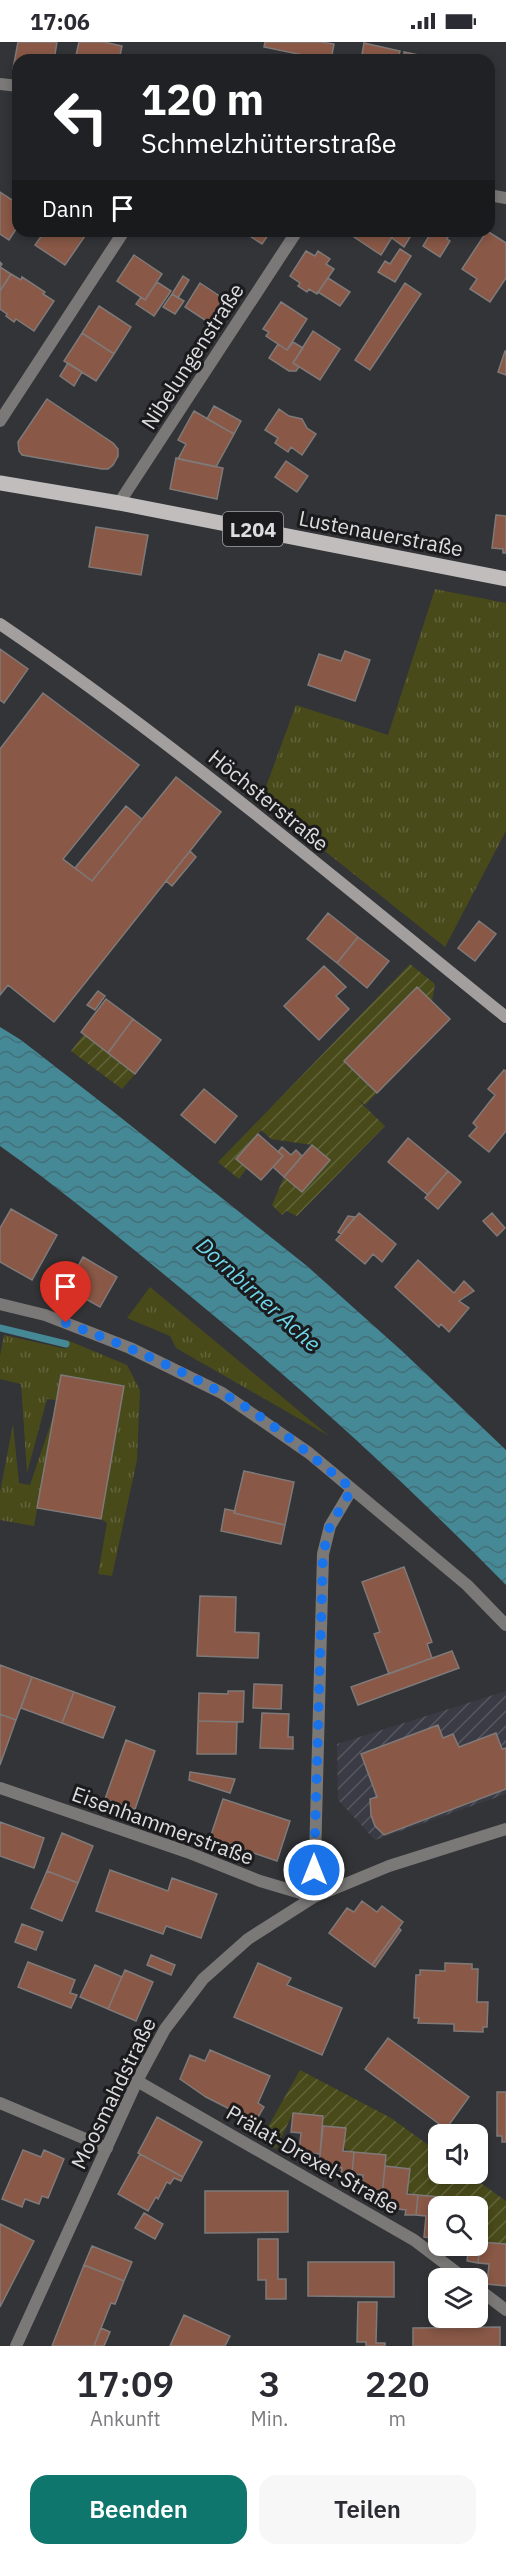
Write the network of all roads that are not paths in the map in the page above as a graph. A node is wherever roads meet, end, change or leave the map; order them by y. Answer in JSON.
{"nodes":[{"id":1,"x":120,"y":237,"type":"edge"},
{"id":2,"x":293,"y":237,"type":"edge"},
{"id":3,"x":0,"y":421,"type":"edge"},
{"id":4,"x":0,"y":483,"type":"edge"},
{"id":5,"x":119,"y":503,"type":"junction"},
{"id":6,"x":506,"y":579,"type":"edge"},
{"id":7,"x":0,"y":624,"type":"edge"},
{"id":8,"x":506,"y":1017,"type":"edge"},
{"id":9,"x":0,"y":1304,"type":"edge"},
{"id":10,"x":352,"y":1489,"type":"junction"},
{"id":11,"x":506,"y":1625,"type":"edge"},
{"id":12,"x":0,"y":1788,"type":"edge"},
{"id":13,"x":506,"y":1828,"type":"edge"},
{"id":14,"x":314,"y":1897,"type":"junction"},
{"id":15,"x":137,"y":2081,"type":"junction"},
{"id":16,"x":0,"y":2103,"type":"edge"},
{"id":17,"x":107,"y":2148,"type":"junction"},
{"id":18,"x":451,"y":2268,"type":"edge"},
{"id":19,"x":488,"y":2296,"type":"edge"},
{"id":20,"x":506,"y":2310,"type":"edge"},
{"id":21,"x":16,"y":2346,"type":"edge"}],
"edges":[{"from":1,"to":3,"type":"street"},
{"from":2,"to":5,"type":"street","name":"Nibelungenstraße"},
{"from":4,"to":5,"type":"main road","name":"Lustenauerstraße","number":"L204"},
{"from":5,"to":6,"type":"main road","name":"Lustenauerstraße","number":"L204"},
{"from":7,"to":8,"type":"main road","name":"Höchsterstraße"},
{"from":9,"to":10,"type":"street"},
{"from":10,"to":11,"type":"street"},
{"from":10,"to":14,"type":"street"},
{"from":12,"to":14,"type":"street","name":"Eisenhammerstraße"},
{"from":13,"to":14,"type":"street","name":"Moosmahdstraße"},
{"from":14,"to":15,"type":"street","name":"Moosmahdstraße"},
{"from":15,"to":17,"type":"street","name":"Moosmahdstraße"},
{"from":15,"to":18,"type":"street","name":"Prälat-Drexel-Straße"},
{"from":16,"to":17,"type":"street"},
{"from":17,"to":21,"type":"street","name":"Moosmahdstraße"},
{"from":19,"to":20,"type":"street"}]}
